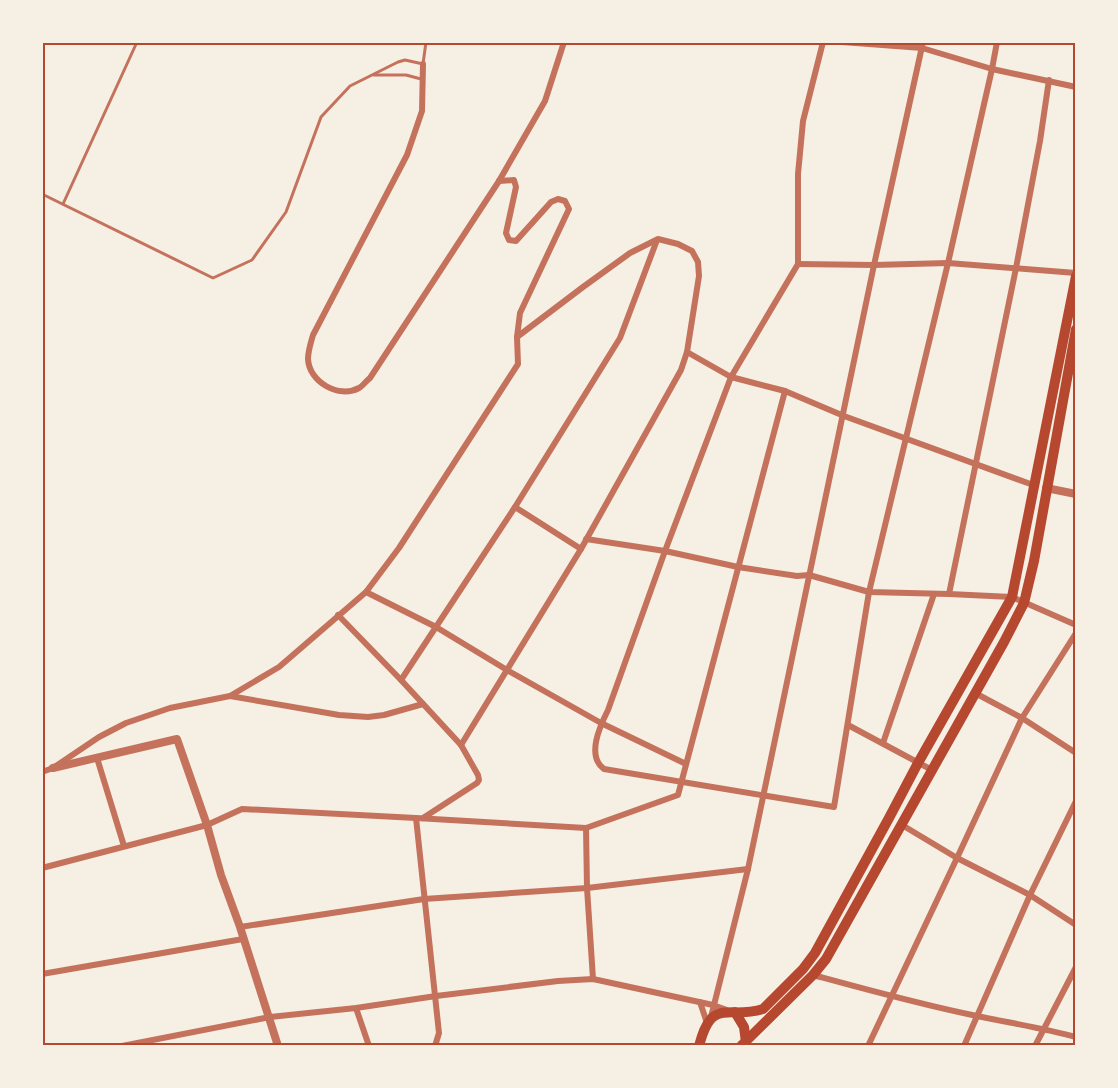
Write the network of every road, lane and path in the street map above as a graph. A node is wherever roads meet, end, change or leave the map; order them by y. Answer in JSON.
{"nodes":[{"id":1,"x":137,"y":42,"type":"edge"},
{"id":2,"x":426,"y":42,"type":"edge"},
{"id":3,"x":564,"y":42,"type":"edge"},
{"id":4,"x":823,"y":42,"type":"edge"},
{"id":5,"x":842,"y":42,"type":"edge"},
{"id":6,"x":997,"y":42,"type":"edge"},
{"id":7,"x":922,"y":45,"type":"edge"},
{"id":8,"x":423,"y":64,"type":"junction"},
{"id":9,"x":992,"y":69,"type":"junction"},
{"id":10,"x":373,"y":75,"type":"junction"},
{"id":11,"x":422,"y":80,"type":"junction"},
{"id":12,"x":1048,"y":80,"type":"junction"},
{"id":13,"x":1076,"y":87,"type":"edge"},
{"id":14,"x":499,"y":181,"type":"junction"},
{"id":15,"x":42,"y":194,"type":"edge"},
{"id":16,"x":63,"y":204,"type":"junction"},
{"id":17,"x":658,"y":239,"type":"junction"},
{"id":18,"x":948,"y":263,"type":"junction"},
{"id":19,"x":798,"y":264,"type":"junction"},
{"id":20,"x":874,"y":265,"type":"junction"},
{"id":21,"x":1016,"y":268,"type":"junction"},
{"id":22,"x":1076,"y":275,"type":"edge"},
{"id":23,"x":1076,"y":329,"type":"edge"},
{"id":24,"x":517,"y":337,"type":"junction"},
{"id":25,"x":687,"y":352,"type":"junction"},
{"id":26,"x":731,"y":377,"type":"junction"},
{"id":27,"x":785,"y":391,"type":"junction"},
{"id":28,"x":844,"y":416,"type":"junction"},
{"id":29,"x":906,"y":439,"type":"junction"},
{"id":30,"x":975,"y":464,"type":"junction"},
{"id":31,"x":1041,"y":487,"type":"junction"},
{"id":32,"x":1076,"y":494,"type":"edge"},
{"id":33,"x":514,"y":507,"type":"junction"},
{"id":34,"x":586,"y":539,"type":"junction"},
{"id":35,"x":581,"y":549,"type":"junction"},
{"id":36,"x":665,"y":551,"type":"junction"},
{"id":37,"x":738,"y":567,"type":"junction"},
{"id":38,"x":809,"y":575,"type":"junction"},
{"id":39,"x":366,"y":592,"type":"junction"},
{"id":40,"x":869,"y":592,"type":"junction"},
{"id":41,"x":934,"y":594,"type":"junction"},
{"id":42,"x":949,"y":594,"type":"junction"},
{"id":43,"x":1012,"y":597,"type":"junction"},
{"id":44,"x":1024,"y":603,"type":"junction"},
{"id":45,"x":338,"y":615,"type":"junction"},
{"id":46,"x":1076,"y":625,"type":"edge"},
{"id":47,"x":436,"y":627,"type":"junction"},
{"id":48,"x":1076,"y":633,"type":"edge"},
{"id":49,"x":507,"y":670,"type":"junction"},
{"id":50,"x":401,"y":680,"type":"junction"},
{"id":51,"x":975,"y":693,"type":"junction"},
{"id":52,"x":230,"y":696,"type":"junction"},
{"id":53,"x":423,"y":704,"type":"junction"},
{"id":54,"x":1022,"y":718,"type":"junction"},
{"id":55,"x":601,"y":723,"type":"junction"},
{"id":56,"x":848,"y":725,"type":"junction"},
{"id":57,"x":883,"y":743,"type":"junction"},
{"id":58,"x":460,"y":745,"type":"junction"},
{"id":59,"x":1076,"y":753,"type":"edge"},
{"id":60,"x":97,"y":758,"type":"junction"},
{"id":61,"x":918,"y":763,"type":"junction"},
{"id":62,"x":686,"y":764,"type":"junction"},
{"id":63,"x":53,"y":768,"type":"junction"},
{"id":64,"x":42,"y":771,"type":"edge"},
{"id":65,"x":932,"y":771,"type":"junction"},
{"id":66,"x":682,"y":782,"type":"junction"},
{"id":67,"x":763,"y":795,"type":"junction"},
{"id":68,"x":1076,"y":801,"type":"edge"},
{"id":69,"x":419,"y":818,"type":"junction"},
{"id":70,"x":207,"y":825,"type":"junction"},
{"id":71,"x":902,"y":825,"type":"junction"},
{"id":72,"x":586,"y":828,"type":"junction"},
{"id":73,"x":124,"y":846,"type":"junction"},
{"id":74,"x":957,"y":858,"type":"junction"},
{"id":75,"x":42,"y":868,"type":"edge"},
{"id":76,"x":748,"y":869,"type":"junction"},
{"id":77,"x":587,"y":888,"type":"junction"},
{"id":78,"x":1030,"y":895,"type":"junction"},
{"id":79,"x":424,"y":899,"type":"junction"},
{"id":80,"x":1076,"y":924,"type":"edge"},
{"id":81,"x":240,"y":927,"type":"junction"},
{"id":82,"x":243,"y":939,"type":"junction"},
{"id":83,"x":1076,"y":967,"type":"edge"},
{"id":84,"x":42,"y":974,"type":"edge"},
{"id":85,"x":813,"y":975,"type":"junction"},
{"id":86,"x":593,"y":979,"type":"junction"},
{"id":87,"x":436,"y":996,"type":"junction"},
{"id":88,"x":891,"y":996,"type":"junction"},
{"id":89,"x":700,"y":1002,"type":"junction"},
{"id":90,"x":713,"y":1005,"type":"junction"},
{"id":91,"x":356,"y":1008,"type":"junction"},
{"id":92,"x":733,"y":1012,"type":"junction"},
{"id":93,"x":977,"y":1016,"type":"junction"},
{"id":94,"x":270,"y":1017,"type":"junction"},
{"id":95,"x":709,"y":1020,"type":"junction"},
{"id":96,"x":1044,"y":1029,"type":"junction"},
{"id":97,"x":1076,"y":1037,"type":"edge"},
{"id":98,"x":701,"y":1043,"type":"edge"},
{"id":99,"x":744,"y":1044,"type":"edge"},
{"id":100,"x":122,"y":1046,"type":"edge"},
{"id":101,"x":278,"y":1046,"type":"edge"},
{"id":102,"x":369,"y":1046,"type":"edge"},
{"id":103,"x":435,"y":1046,"type":"edge"},
{"id":104,"x":868,"y":1046,"type":"edge"},
{"id":105,"x":964,"y":1046,"type":"edge"},
{"id":106,"x":1035,"y":1046,"type":"edge"}],
"edges":[{"from":1,"to":16,"type":"lane"},
{"from":2,"to":8,"type":"lane"},
{"from":3,"to":14,"type":"street"},
{"from":4,"to":19,"type":"street"},
{"from":5,"to":7,"type":"street"},
{"from":6,"to":9,"type":"street"},
{"from":7,"to":9,"type":"street"},
{"from":7,"to":20,"type":"street"},
{"from":8,"to":10,"type":"lane"},
{"from":8,"to":11,"type":"street"},
{"from":9,"to":12,"type":"street"},
{"from":9,"to":18,"type":"street"},
{"from":10,"to":11,"type":"lane"},
{"from":10,"to":16,"type":"lane"},
{"from":11,"to":14,"type":"street"},
{"from":12,"to":13,"type":"street"},
{"from":12,"to":21,"type":"street"},
{"from":14,"to":24,"type":"street"},
{"from":15,"to":16,"type":"lane"},
{"from":17,"to":24,"type":"street"},
{"from":17,"to":25,"type":"street"},
{"from":17,"to":33,"type":"street"},
{"from":18,"to":20,"type":"street"},
{"from":18,"to":21,"type":"street"},
{"from":18,"to":29,"type":"street"},
{"from":19,"to":20,"type":"street"},
{"from":19,"to":26,"type":"street"},
{"from":20,"to":28,"type":"street"},
{"from":21,"to":22,"type":"street"},
{"from":21,"to":30,"type":"street"},
{"from":22,"to":31,"type":"main road"},
{"from":23,"to":31,"type":"main road"},
{"from":24,"to":39,"type":"street"},
{"from":25,"to":26,"type":"street"},
{"from":25,"to":34,"type":"street"},
{"from":26,"to":27,"type":"street"},
{"from":26,"to":36,"type":"street"},
{"from":27,"to":28,"type":"street"},
{"from":27,"to":37,"type":"street"},
{"from":28,"to":29,"type":"street"},
{"from":28,"to":38,"type":"street"},
{"from":29,"to":30,"type":"street"},
{"from":29,"to":40,"type":"street"},
{"from":30,"to":31,"type":"street"},
{"from":30,"to":42,"type":"street"},
{"from":31,"to":32,"type":"street"},
{"from":31,"to":43,"type":"main road"},
{"from":31,"to":44,"type":"main road"},
{"from":33,"to":35,"type":"street"},
{"from":33,"to":47,"type":"street"},
{"from":34,"to":35,"type":"street"},
{"from":34,"to":36,"type":"street"},
{"from":35,"to":49,"type":"street"},
{"from":36,"to":37,"type":"street"},
{"from":36,"to":55,"type":"street"},
{"from":37,"to":38,"type":"street"},
{"from":37,"to":62,"type":"street"},
{"from":38,"to":40,"type":"street"},
{"from":38,"to":67,"type":"street"},
{"from":39,"to":45,"type":"street"},
{"from":39,"to":47,"type":"street"},
{"from":40,"to":41,"type":"street"},
{"from":40,"to":56,"type":"street"},
{"from":41,"to":42,"type":"street"},
{"from":41,"to":57,"type":"street"},
{"from":42,"to":43,"type":"street"},
{"from":43,"to":44,"type":"street"},
{"from":43,"to":61,"type":"main road"},
{"from":44,"to":46,"type":"street"},
{"from":44,"to":51,"type":"main road"},
{"from":45,"to":50,"type":"street"},
{"from":45,"to":52,"type":"street"},
{"from":47,"to":49,"type":"street"},
{"from":47,"to":50,"type":"street"},
{"from":48,"to":54,"type":"street"},
{"from":49,"to":55,"type":"street"},
{"from":49,"to":58,"type":"street"},
{"from":50,"to":53,"type":"street"},
{"from":51,"to":54,"type":"street"},
{"from":51,"to":65,"type":"main road"},
{"from":52,"to":53,"type":"street"},
{"from":52,"to":63,"type":"street"},
{"from":53,"to":58,"type":"street"},
{"from":54,"to":59,"type":"street"},
{"from":54,"to":74,"type":"street"},
{"from":55,"to":62,"type":"street"},
{"from":55,"to":66,"type":"street"},
{"from":56,"to":57,"type":"street"},
{"from":56,"to":67,"type":"street"},
{"from":57,"to":61,"type":"street"},
{"from":58,"to":69,"type":"street"},
{"from":60,"to":63,"type":"street"},
{"from":60,"to":70,"type":"street"},
{"from":60,"to":73,"type":"street"},
{"from":61,"to":65,"type":"street"},
{"from":61,"to":92,"type":"main road"},
{"from":62,"to":66,"type":"street"},
{"from":63,"to":64,"type":"street"},
{"from":65,"to":71,"type":"main road"},
{"from":66,"to":67,"type":"street"},
{"from":66,"to":72,"type":"street"},
{"from":67,"to":76,"type":"street"},
{"from":68,"to":78,"type":"street"},
{"from":69,"to":70,"type":"street"},
{"from":69,"to":72,"type":"street"},
{"from":69,"to":79,"type":"street"},
{"from":70,"to":73,"type":"street"},
{"from":70,"to":81,"type":"street"},
{"from":71,"to":74,"type":"street"},
{"from":71,"to":85,"type":"main road"},
{"from":72,"to":77,"type":"street"},
{"from":73,"to":75,"type":"street"},
{"from":74,"to":78,"type":"street"},
{"from":74,"to":88,"type":"street"},
{"from":76,"to":77,"type":"street"},
{"from":76,"to":90,"type":"street"},
{"from":77,"to":79,"type":"street"},
{"from":77,"to":86,"type":"street"},
{"from":78,"to":80,"type":"street"},
{"from":78,"to":93,"type":"street"},
{"from":79,"to":81,"type":"street"},
{"from":79,"to":87,"type":"street"},
{"from":81,"to":82,"type":"street"},
{"from":82,"to":84,"type":"street"},
{"from":82,"to":94,"type":"street"},
{"from":83,"to":96,"type":"street"},
{"from":85,"to":88,"type":"street"},
{"from":85,"to":99,"type":"main road"},
{"from":86,"to":87,"type":"street"},
{"from":86,"to":89,"type":"street"},
{"from":87,"to":91,"type":"street"},
{"from":87,"to":103,"type":"street"},
{"from":88,"to":93,"type":"street"},
{"from":88,"to":104,"type":"street"},
{"from":89,"to":90,"type":"street"},
{"from":89,"to":95,"type":"street"},
{"from":90,"to":92,"type":"street"},
{"from":90,"to":95,"type":"street"},
{"from":91,"to":94,"type":"street"},
{"from":91,"to":102,"type":"street"},
{"from":92,"to":95,"type":"main road"},
{"from":92,"to":99,"type":"main road"},
{"from":93,"to":96,"type":"street"},
{"from":93,"to":105,"type":"street"},
{"from":94,"to":100,"type":"street"},
{"from":94,"to":101,"type":"street"},
{"from":95,"to":98,"type":"main road"},
{"from":96,"to":97,"type":"street"},
{"from":96,"to":106,"type":"street"}]}
